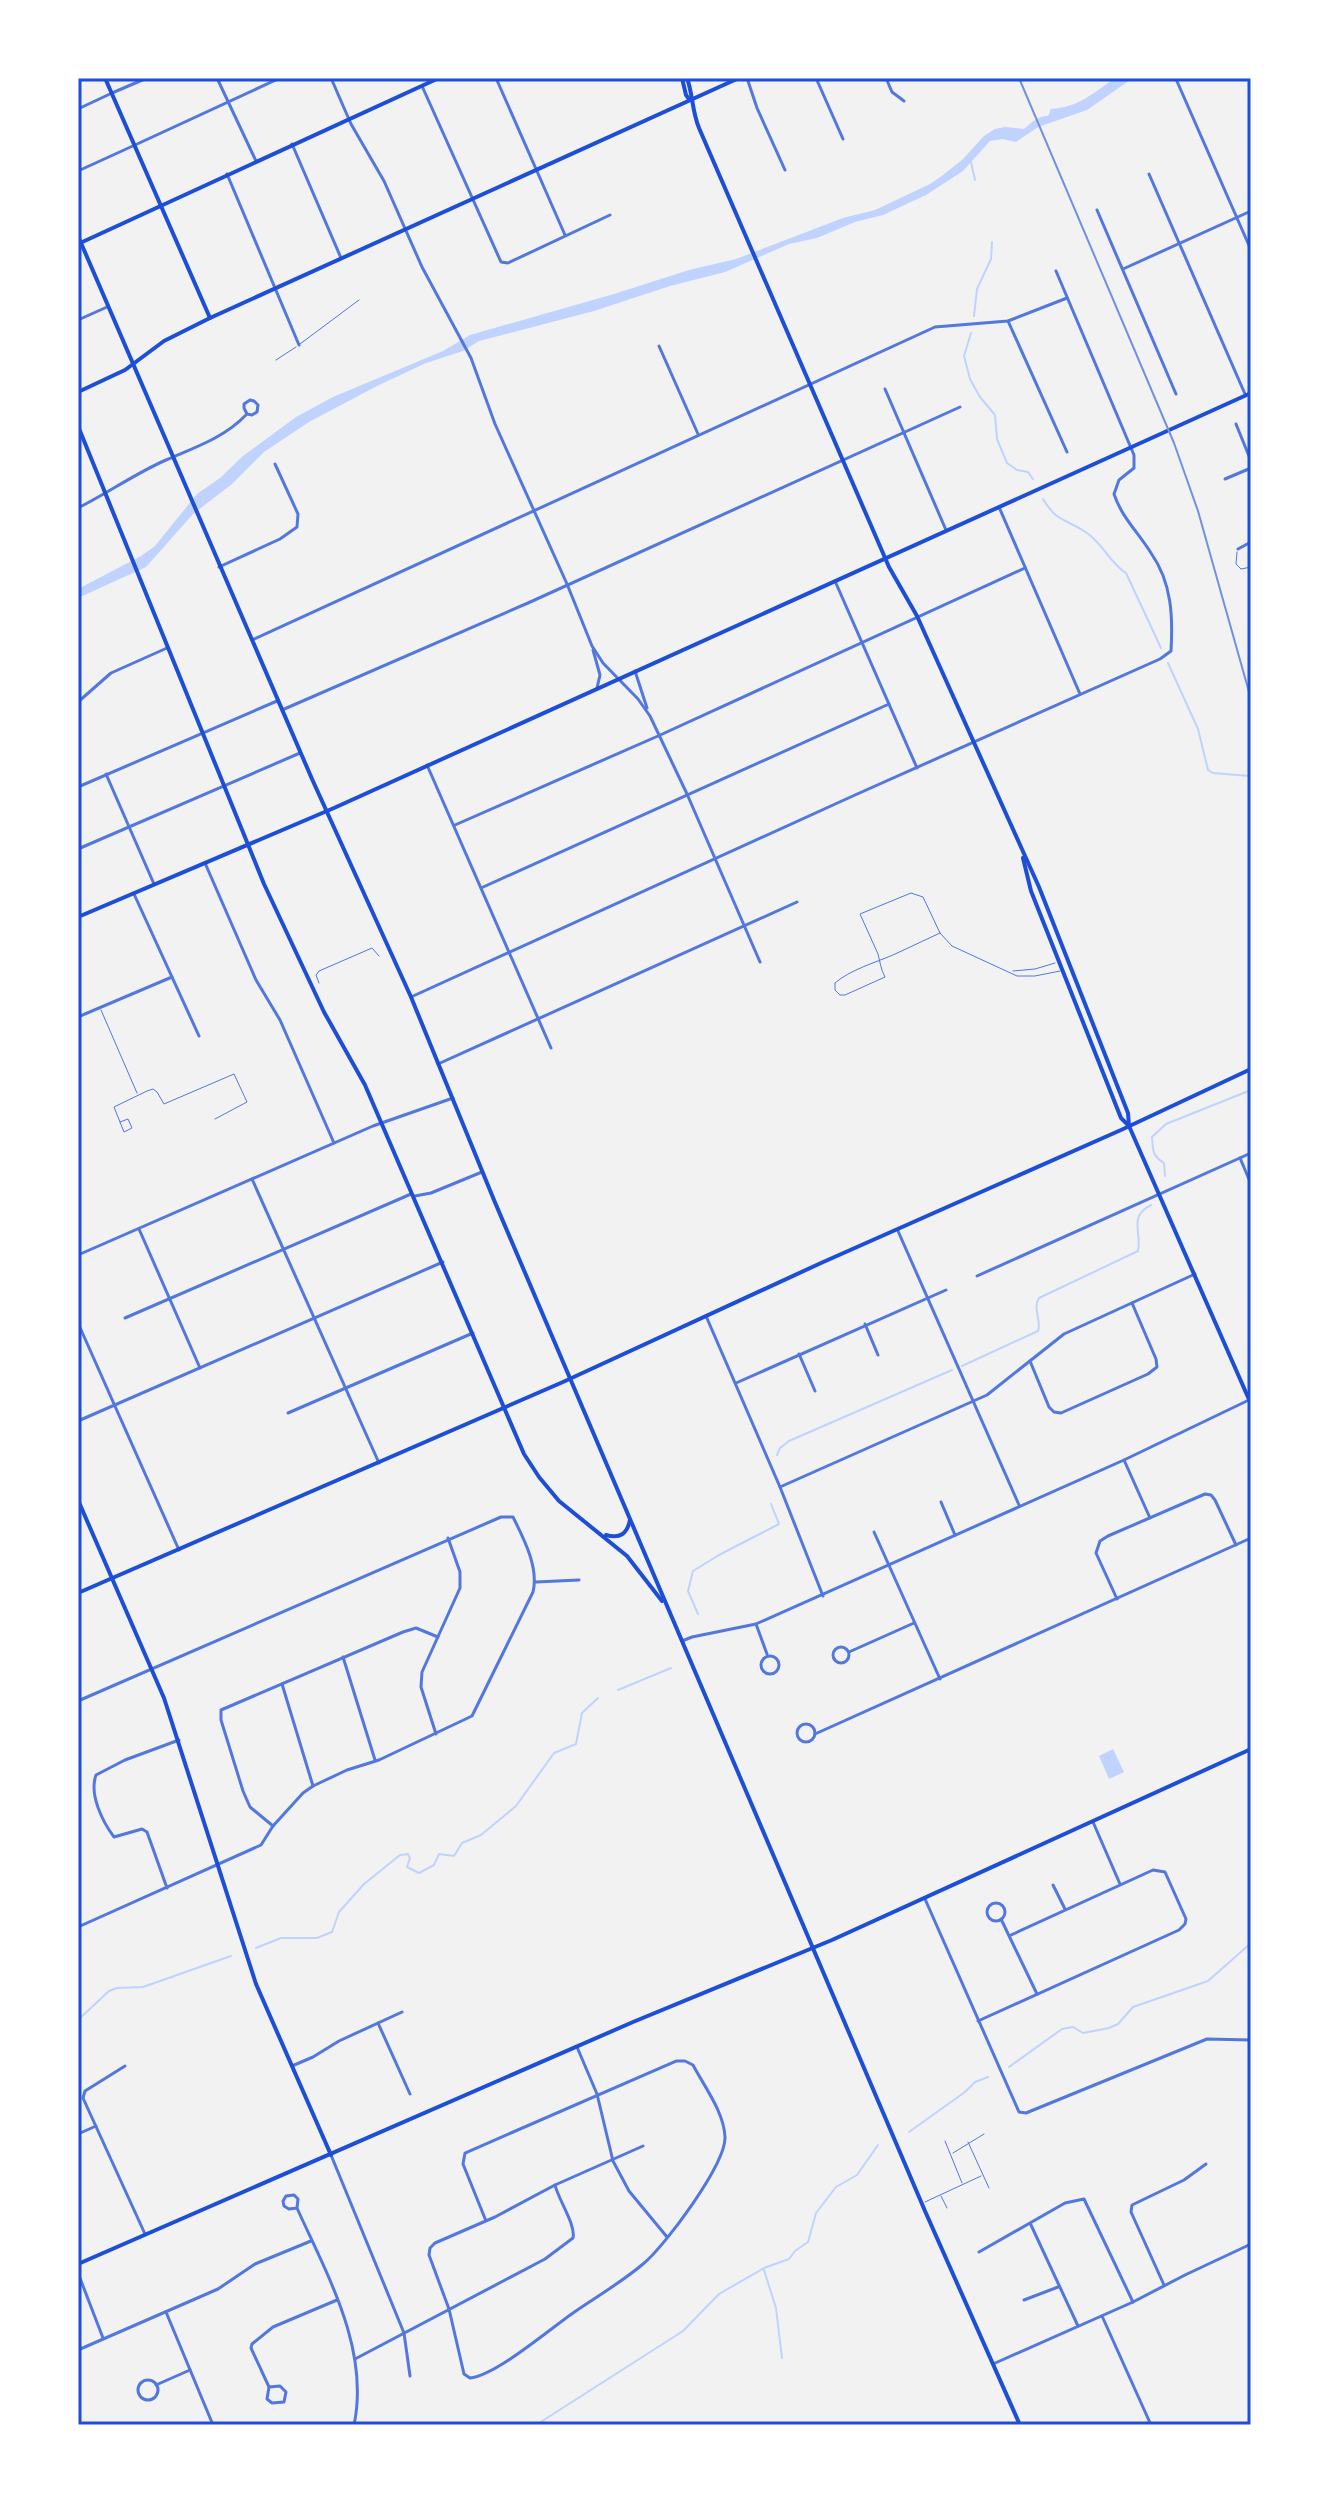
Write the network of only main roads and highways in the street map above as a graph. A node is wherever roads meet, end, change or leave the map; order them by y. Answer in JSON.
{"nodes":[{"id":1,"x":105,"y":78,"type":"edge"},
{"id":2,"x":439,"y":78,"type":"edge"},
{"id":3,"x":684,"y":78,"type":"edge"},
{"id":4,"x":739,"y":78,"type":"edge"},
{"id":5,"x":691,"y":101,"type":"junction"},
{"id":6,"x":161,"y":205,"type":"junction"},
{"id":7,"x":78,"y":236,"type":"edge"},
{"id":8,"x":80,"y":243,"type":"edge"},
{"id":9,"x":210,"y":318,"type":"junction"},
{"id":10,"x":134,"y":364,"type":"junction"},
{"id":11,"x":78,"y":392,"type":"edge"},
{"id":12,"x":1248,"y":394,"type":"edge"},
{"id":13,"x":78,"y":426,"type":"edge"},
{"id":14,"x":885,"y":558,"type":"junction"},
{"id":15,"x":327,"y":811,"type":"junction"},
{"id":16,"x":248,"y":845,"type":"junction"},
{"id":17,"x":1021,"y":850,"type":"junction"},
{"id":18,"x":78,"y":917,"type":"edge"},
{"id":19,"x":1251,"y":1069,"type":"edge"},
{"id":20,"x":1129,"y":1126,"type":"junction"},
{"id":21,"x":571,"y":1379,"type":"junction"},
{"id":22,"x":1250,"y":1401,"type":"edge"},
{"id":23,"x":504,"y":1408,"type":"junction"},
{"id":24,"x":78,"y":1500,"type":"edge"},
{"id":25,"x":630,"y":1517,"type":"junction"},
{"id":26,"x":599,"y":1534,"type":"junction"},
{"id":27,"x":113,"y":1579,"type":"junction"},
{"id":28,"x":78,"y":1593,"type":"edge"},
{"id":29,"x":669,"y":1610,"type":"junction"},
{"id":30,"x":1251,"y":1750,"type":"edge"},
{"id":31,"x":813,"y":1948,"type":"junction"},
{"id":32,"x":331,"y":2155,"type":"junction"},
{"id":33,"x":78,"y":2264,"type":"edge"},
{"id":34,"x":1020,"y":2425,"type":"edge"}],
"edges":[{"from":1,"to":6,"type":"main road"},
{"from":2,"to":6,"type":"main road"},
{"from":3,"to":5,"type":"main road"},
{"from":4,"to":5,"type":"main road"},
{"from":5,"to":9,"type":"main road"},
{"from":5,"to":14,"type":"main road"},
{"from":6,"to":8,"type":"main road"},
{"from":6,"to":9,"type":"main road"},
{"from":7,"to":8,"type":"main road"},
{"from":8,"to":10,"type":"main road"},
{"from":9,"to":10,"type":"main road"},
{"from":10,"to":11,"type":"main road"},
{"from":10,"to":15,"type":"main road"},
{"from":12,"to":14,"type":"main road"},
{"from":13,"to":16,"type":"main road"},
{"from":14,"to":15,"type":"main road"},
{"from":14,"to":17,"type":"main road"},
{"from":15,"to":16,"type":"main road"},
{"from":15,"to":21,"type":"main road"},
{"from":16,"to":18,"type":"main road"},
{"from":16,"to":23,"type":"main road"},
{"from":17,"to":20,"type":"main road"},
{"from":17,"to":20,"type":"main road"},
{"from":19,"to":20,"type":"main road"},
{"from":20,"to":21,"type":"main road"},
{"from":20,"to":22,"type":"main road"},
{"from":21,"to":23,"type":"main road"},
{"from":21,"to":25,"type":"main road"},
{"from":23,"to":26,"type":"main road"},
{"from":23,"to":27,"type":"main road"},
{"from":24,"to":27,"type":"main road"},
{"from":25,"to":26,"type":"main road"},
{"from":25,"to":29,"type":"main road"},
{"from":26,"to":29,"type":"main road"},
{"from":27,"to":28,"type":"main road"},
{"from":27,"to":32,"type":"main road"},
{"from":29,"to":31,"type":"main road"},
{"from":30,"to":31,"type":"main road"},
{"from":31,"to":32,"type":"main road"},
{"from":31,"to":34,"type":"main road"},
{"from":32,"to":33,"type":"main road"}]}
